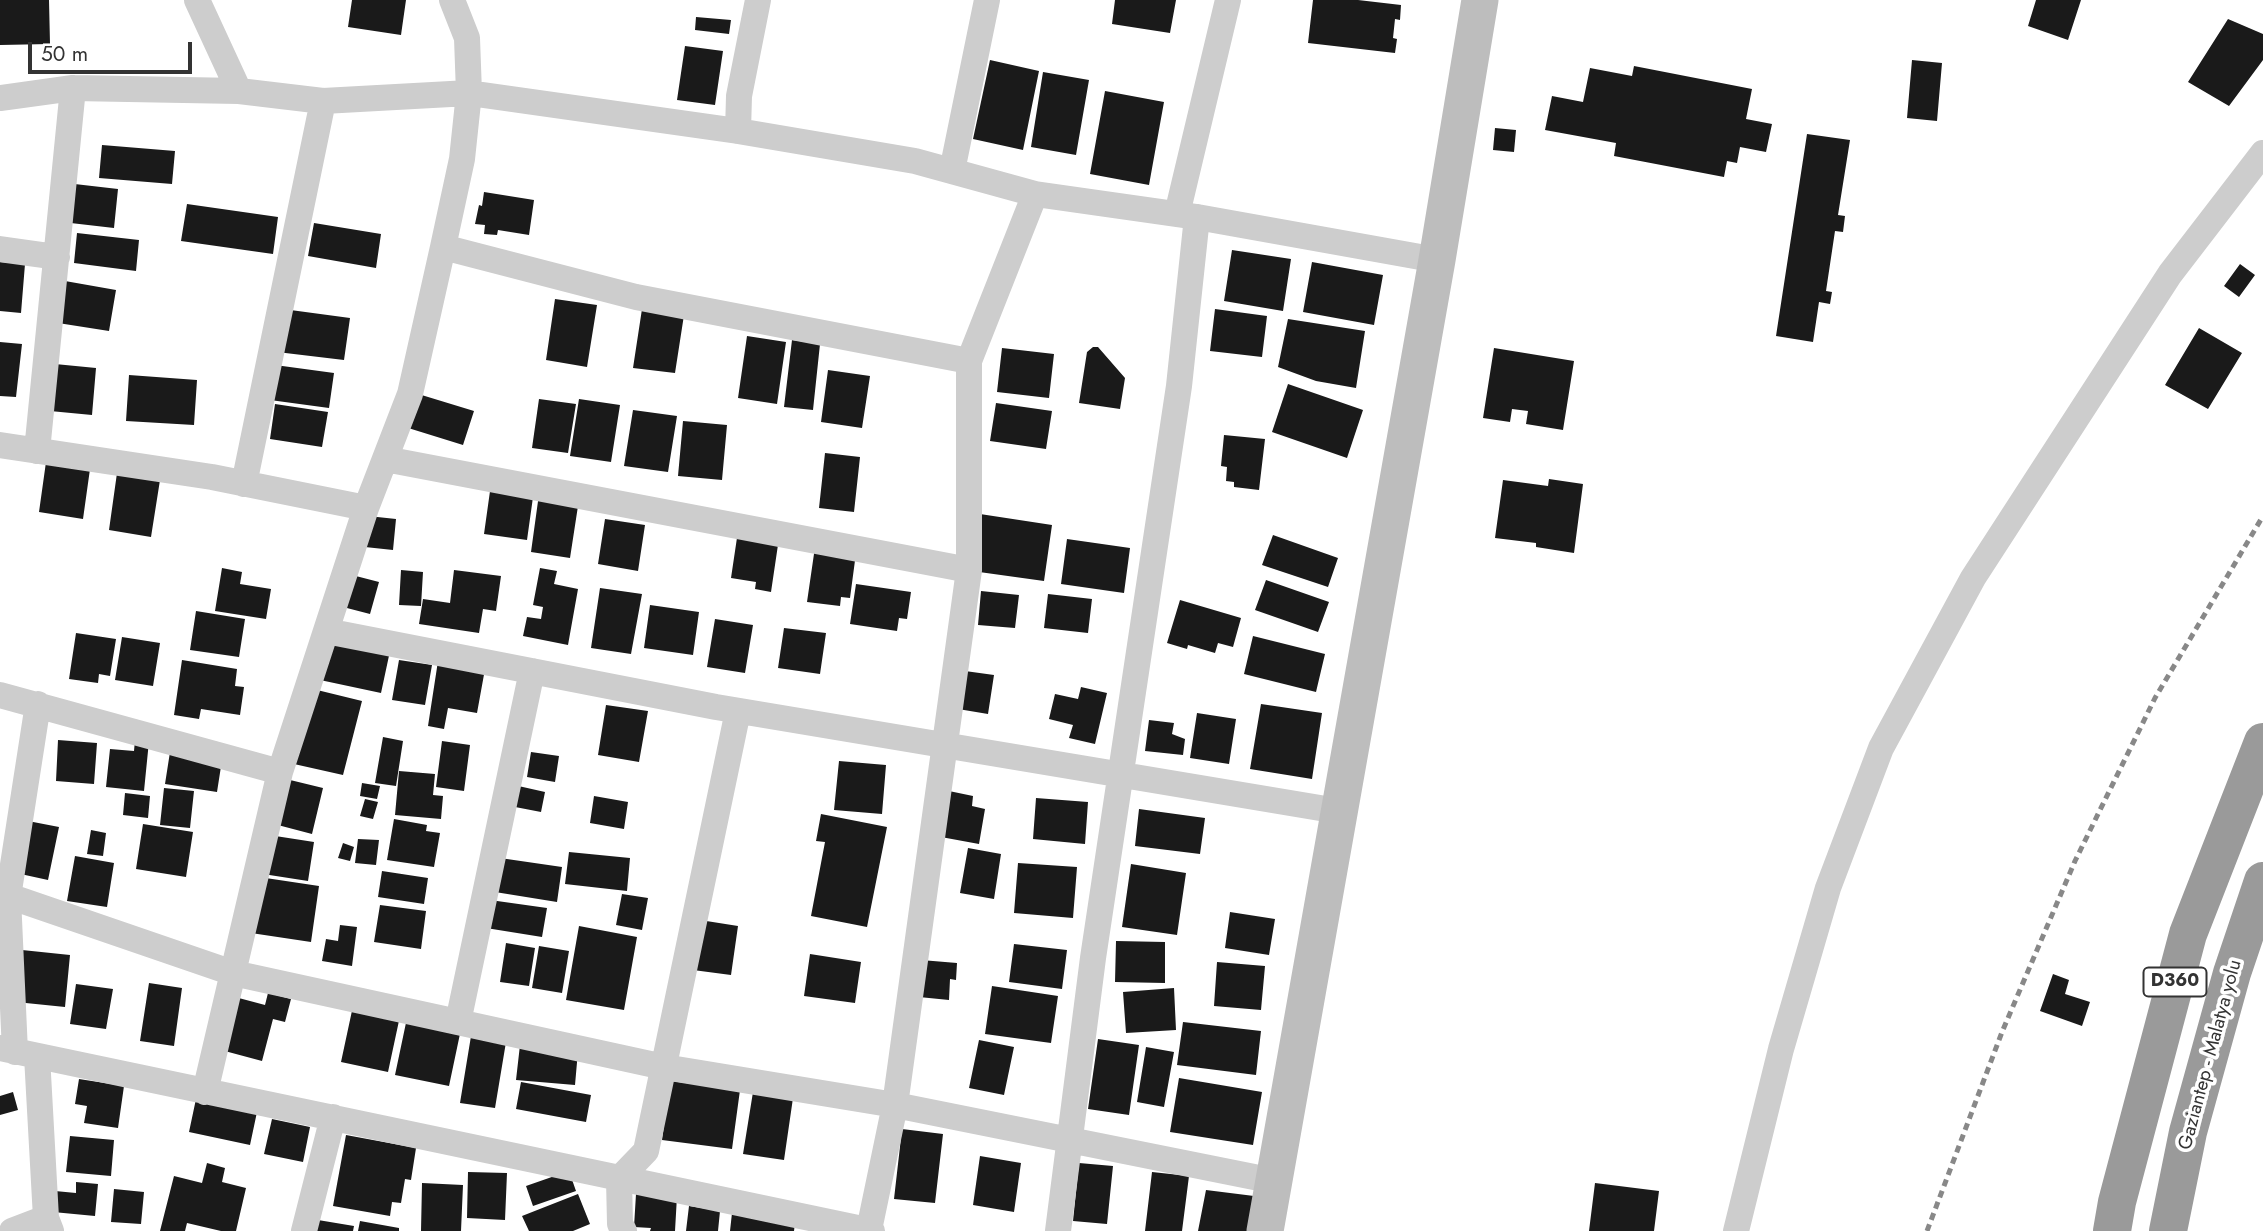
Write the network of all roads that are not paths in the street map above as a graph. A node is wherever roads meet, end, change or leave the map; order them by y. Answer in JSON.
{"nodes":[{"id":1,"x":197,"y":0,"type":"edge"},
{"id":2,"x":452,"y":0,"type":"edge"},
{"id":3,"x":758,"y":0,"type":"edge"},
{"id":4,"x":987,"y":0,"type":"edge"},
{"id":5,"x":1228,"y":0,"type":"edge"},
{"id":6,"x":1479,"y":0,"type":"edge"},
{"id":7,"x":73,"y":88,"type":"junction"},
{"id":8,"x":239,"y":91,"type":"junction"},
{"id":9,"x":469,"y":93,"type":"junction"},
{"id":10,"x":0,"y":98,"type":"edge"},
{"id":11,"x":323,"y":101,"type":"junction"},
{"id":12,"x":738,"y":131,"type":"junction"},
{"id":13,"x":2263,"y":153,"type":"edge"},
{"id":14,"x":952,"y":171,"type":"junction"},
{"id":15,"x":1035,"y":194,"type":"junction"},
{"id":16,"x":1187,"y":215,"type":"junction"},
{"id":17,"x":443,"y":247,"type":"junction"},
{"id":18,"x":0,"y":249,"type":"edge"},
{"id":19,"x":57,"y":257,"type":"junction"},
{"id":20,"x":1437,"y":260,"type":"junction"},
{"id":21,"x":969,"y":362,"type":"junction"},
{"id":22,"x":0,"y":445,"type":"edge"},
{"id":23,"x":37,"y":451,"type":"junction"},
{"id":24,"x":385,"y":459,"type":"junction"},
{"id":25,"x":244,"y":484,"type":"junction"},
{"id":26,"x":366,"y":508,"type":"junction"},
{"id":27,"x":969,"y":570,"type":"junction"},
{"id":28,"x":326,"y":631,"type":"junction"},
{"id":29,"x":532,"y":671,"type":"junction"},
{"id":30,"x":0,"y":695,"type":"edge"},
{"id":31,"x":38,"y":704,"type":"junction"},
{"id":32,"x":738,"y":711,"type":"junction"},
{"id":33,"x":2263,"y":742,"type":"edge"},
{"id":34,"x":946,"y":746,"type":"junction"},
{"id":35,"x":280,"y":772,"type":"junction"},
{"id":36,"x":1121,"y":774,"type":"junction"},
{"id":37,"x":1338,"y":811,"type":"junction"},
{"id":38,"x":2263,"y":881,"type":"edge"},
{"id":39,"x":4,"y":895,"type":"edge"},
{"id":40,"x":233,"y":973,"type":"junction"},
{"id":41,"x":458,"y":1022,"type":"junction"},
{"id":42,"x":17,"y":1052,"type":"edge"},
{"id":43,"x":664,"y":1067,"type":"junction"},
{"id":44,"x":205,"y":1091,"type":"junction"},
{"id":45,"x":895,"y":1105,"type":"junction"},
{"id":46,"x":333,"y":1117,"type":"junction"},
{"id":47,"x":1071,"y":1140,"type":"junction"},
{"id":48,"x":619,"y":1179,"type":"junction"},
{"id":49,"x":1274,"y":1181,"type":"junction"},
{"id":50,"x":49,"y":1225,"type":"edge"},
{"id":51,"x":12,"y":1231,"type":"edge"},
{"id":52,"x":304,"y":1231,"type":"edge"},
{"id":53,"x":624,"y":1231,"type":"edge"},
{"id":54,"x":870,"y":1231,"type":"edge"},
{"id":55,"x":1058,"y":1231,"type":"edge"},
{"id":56,"x":1265,"y":1231,"type":"edge"},
{"id":57,"x":1736,"y":1231,"type":"edge"},
{"id":58,"x":2112,"y":1231,"type":"edge"},
{"id":59,"x":2168,"y":1231,"type":"edge"}],
"edges":[{"from":1,"to":8,"type":"street"},
{"from":2,"to":9,"type":"street"},
{"from":3,"to":12,"type":"street"},
{"from":4,"to":14,"type":"street"},
{"from":5,"to":16,"type":"street"},
{"from":6,"to":20,"type":"street"},
{"from":7,"to":8,"type":"street"},
{"from":7,"to":10,"type":"street"},
{"from":7,"to":19,"type":"street"},
{"from":8,"to":11,"type":"street"},
{"from":9,"to":11,"type":"street"},
{"from":9,"to":12,"type":"street"},
{"from":9,"to":17,"type":"street"},
{"from":11,"to":25,"type":"street"},
{"from":12,"to":14,"type":"street"},
{"from":13,"to":57,"type":"street"},
{"from":14,"to":15,"type":"street"},
{"from":15,"to":16,"type":"street"},
{"from":15,"to":21,"type":"street"},
{"from":16,"to":20,"type":"street"},
{"from":16,"to":36,"type":"street"},
{"from":17,"to":21,"type":"street"},
{"from":17,"to":24,"type":"street"},
{"from":18,"to":19,"type":"street"},
{"from":19,"to":23,"type":"street"},
{"from":20,"to":37,"type":"street"},
{"from":21,"to":27,"type":"street"},
{"from":22,"to":23,"type":"street"},
{"from":23,"to":25,"type":"street"},
{"from":24,"to":26,"type":"street"},
{"from":24,"to":27,"type":"street"},
{"from":25,"to":26,"type":"street"},
{"from":26,"to":28,"type":"street"},
{"from":27,"to":34,"type":"street"},
{"from":28,"to":29,"type":"street"},
{"from":28,"to":35,"type":"street"},
{"from":29,"to":32,"type":"street"},
{"from":29,"to":41,"type":"street"},
{"from":30,"to":31,"type":"street"},
{"from":31,"to":35,"type":"street"},
{"from":31,"to":39,"type":"street"},
{"from":32,"to":34,"type":"street"},
{"from":32,"to":43,"type":"street"},
{"from":33,"to":58,"type":"highway","number":"D360"},
{"from":34,"to":36,"type":"street"},
{"from":34,"to":45,"type":"street"},
{"from":35,"to":40,"type":"street"},
{"from":36,"to":37,"type":"street"},
{"from":36,"to":47,"type":"street"},
{"from":37,"to":49,"type":"street"},
{"from":38,"to":59,"type":"highway","name":"Gaziantep - Malatya yolu","number":"D360"},
{"from":39,"to":40,"type":"street"},
{"from":39,"to":42,"type":"street"},
{"from":40,"to":41,"type":"street"},
{"from":40,"to":44,"type":"street"},
{"from":41,"to":43,"type":"street"},
{"from":42,"to":44,"type":"street"},
{"from":42,"to":50,"type":"street"},
{"from":43,"to":45,"type":"street"},
{"from":43,"to":48,"type":"street"},
{"from":44,"to":46,"type":"street"},
{"from":45,"to":47,"type":"street"},
{"from":45,"to":54,"type":"street"},
{"from":46,"to":48,"type":"street"},
{"from":46,"to":52,"type":"street"},
{"from":47,"to":49,"type":"street"},
{"from":47,"to":55,"type":"street"},
{"from":48,"to":53,"type":"street"},
{"from":48,"to":54,"type":"street"},
{"from":49,"to":56,"type":"street"},
{"from":50,"to":51,"type":"street"}]}
